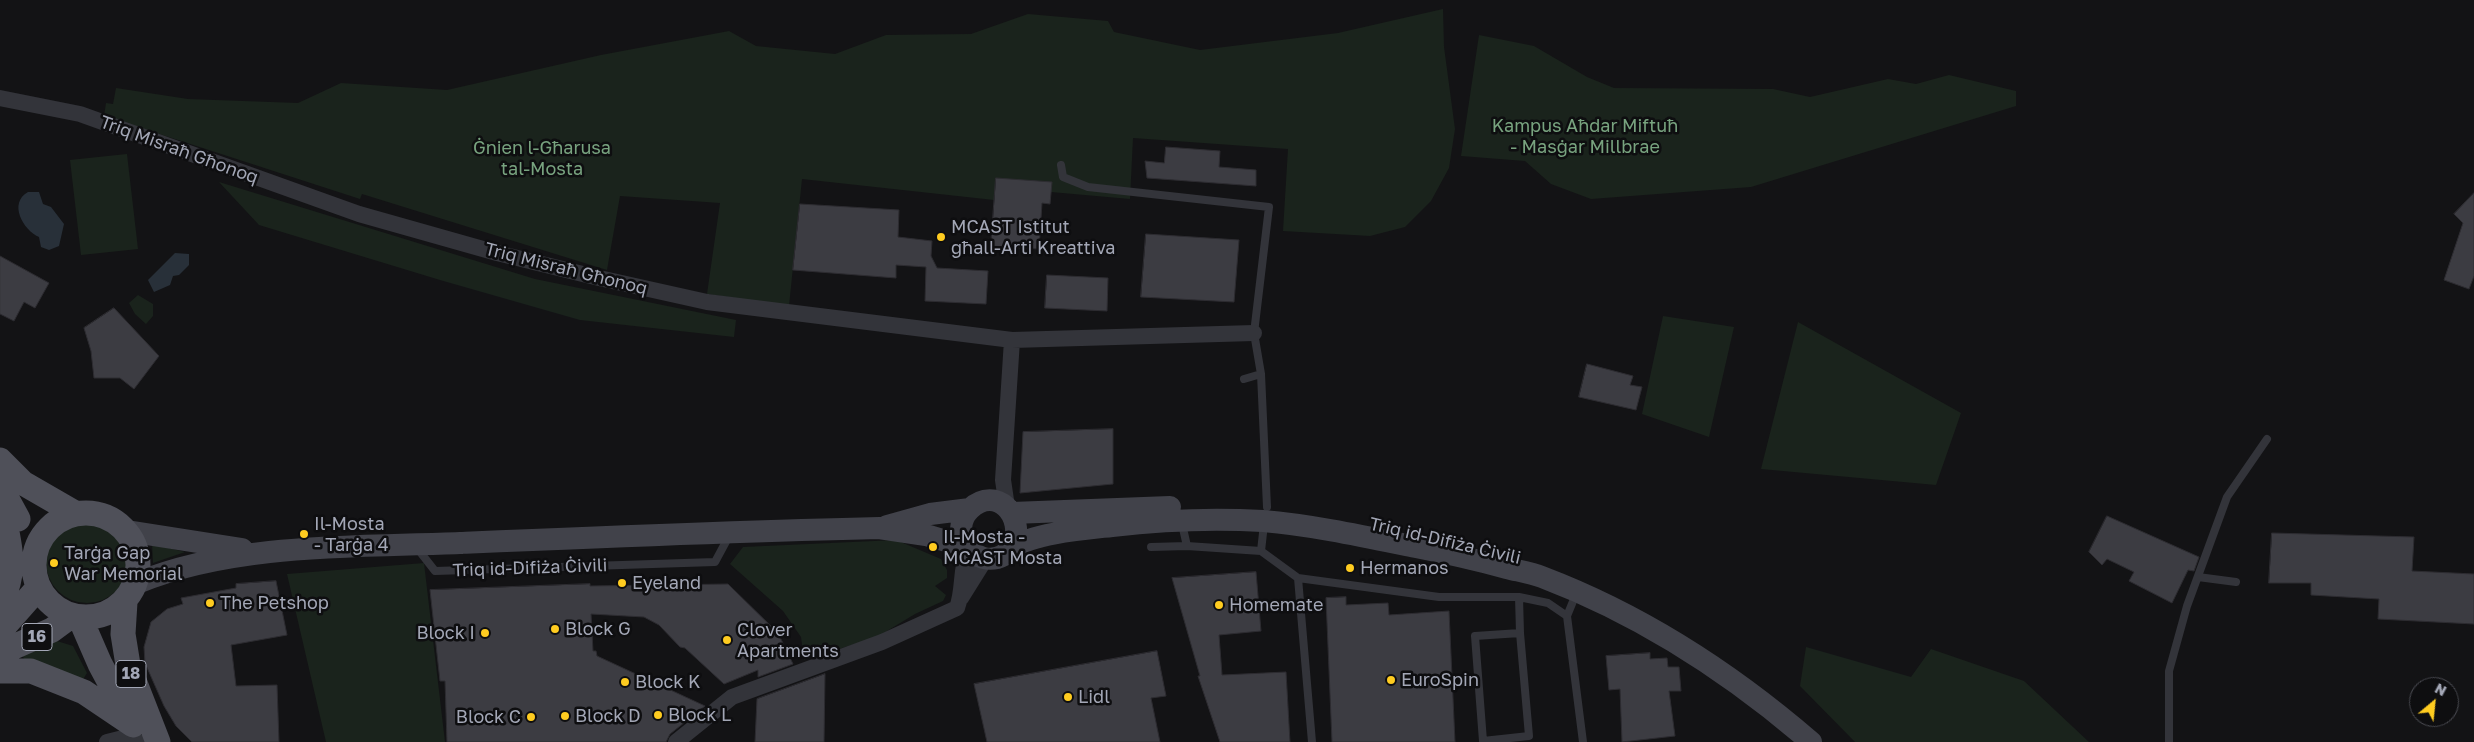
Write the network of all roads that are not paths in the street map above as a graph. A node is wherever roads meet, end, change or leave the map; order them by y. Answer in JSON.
{"nodes":[{"id":1,"x":0,"y":98,"type":"edge"},
{"id":2,"x":1061,"y":165,"type":"dead end"},
{"id":3,"x":1254,"y":333,"type":"junction"},
{"id":4,"x":1012,"y":340,"type":"junction"},
{"id":5,"x":1262,"y":374,"type":"junction"},
{"id":6,"x":1244,"y":379,"type":"dead end"},
{"id":7,"x":2267,"y":439,"type":"dead end"},
{"id":8,"x":0,"y":460,"type":"edge"},
{"id":9,"x":1003,"y":480,"type":"junction"},
{"id":10,"x":0,"y":486,"type":"edge"},
{"id":11,"x":975,"y":506,"type":"junction"},
{"id":12,"x":0,"y":507,"type":"edge"},
{"id":13,"x":1010,"y":510,"type":"junction"},
{"id":14,"x":75,"y":513,"type":"junction"},
{"id":15,"x":1266,"y":514,"type":"junction"},
{"id":16,"x":1181,"y":519,"type":"junction"},
{"id":17,"x":879,"y":528,"type":"junction"},
{"id":18,"x":127,"y":531,"type":"junction"},
{"id":19,"x":1013,"y":546,"type":"junction"},
{"id":20,"x":1187,"y":546,"type":"junction"},
{"id":21,"x":1151,"y":547,"type":"dead end"},
{"id":22,"x":35,"y":550,"type":"junction"},
{"id":23,"x":973,"y":552,"type":"junction"},
{"id":24,"x":1261,"y":552,"type":"junction"},
{"id":25,"x":260,"y":553,"type":"junction"},
{"id":26,"x":2198,"y":577,"type":"junction"},
{"id":27,"x":1298,"y":578,"type":"junction"},
{"id":28,"x":2236,"y":582,"type":"dead end"},
{"id":29,"x":38,"y":588,"type":"junction"},
{"id":30,"x":131,"y":592,"type":"junction"},
{"id":31,"x":1576,"y":593,"type":"junction"},
{"id":32,"x":3,"y":594,"type":"edge"},
{"id":33,"x":1519,"y":597,"type":"junction"},
{"id":34,"x":1567,"y":616,"type":"junction"},
{"id":35,"x":76,"y":617,"type":"junction"},
{"id":36,"x":0,"y":631,"type":"edge"},
{"id":37,"x":1520,"y":633,"type":"junction"},
{"id":38,"x":0,"y":653,"type":"edge"},
{"id":39,"x":0,"y":671,"type":"edge"},
{"id":40,"x":136,"y":733,"type":"edge"},
{"id":41,"x":1482,"y":741,"type":"edge"},
{"id":42,"x":107,"y":742,"type":"edge"},
{"id":43,"x":153,"y":742,"type":"edge"},
{"id":44,"x":158,"y":742,"type":"edge"},
{"id":45,"x":676,"y":742,"type":"edge"},
{"id":46,"x":1312,"y":742,"type":"edge"},
{"id":47,"x":1584,"y":742,"type":"edge"},
{"id":48,"x":1811,"y":742,"type":"edge"},
{"id":49,"x":1827,"y":742,"type":"edge"},
{"id":50,"x":2169,"y":742,"type":"edge"}],
"edges":[{"from":1,"to":4,"type":"street","name":"Triq Misraħ Għonoq"},
{"from":2,"to":3,"type":"lane"},
{"from":3,"to":4,"type":"street","name":"Triq Misraħ Għonoq"},
{"from":3,"to":5,"type":"lane"},
{"from":4,"to":9,"type":"street"},
{"from":5,"to":6,"type":"lane"},
{"from":5,"to":15,"type":"lane"},
{"from":7,"to":26,"type":"lane"},
{"from":8,"to":14,"type":"main road"},
{"from":9,"to":11,"type":"street"},
{"from":9,"to":13,"type":"street"},
{"from":10,"to":22,"type":"main road"},
{"from":11,"to":13,"type":"main road","name":"Triq id-Difiża Ċivili"},
{"from":11,"to":17,"type":"main road","name":"Triq id-Difiża Ċivili"},
{"from":11,"to":23,"type":"main road"},
{"from":12,"to":32,"type":"main road"},
{"from":13,"to":15,"type":"main road","name":"Triq id-Difiża Ċivili"},
{"from":13,"to":19,"type":"main road"},
{"from":14,"to":18,"type":"main road"},
{"from":14,"to":22,"type":"main road"},
{"from":15,"to":16,"type":"main road","name":"Triq id-Difiża Ċivili"},
{"from":15,"to":24,"type":"lane"},
{"from":15,"to":31,"type":"main road","name":"Triq id-Difiża Ċivili"},
{"from":15,"to":49,"type":"main road","name":"Triq id-Difiża Ċivili"},
{"from":16,"to":19,"type":"main road","name":"Triq id-Difiża Ċivili"},
{"from":16,"to":20,"type":"lane"},
{"from":17,"to":23,"type":"main road","name":"Triq id-Difiża Ċivili"},
{"from":17,"to":25,"type":"main road","name":"Triq id-Difiża Ċivili"},
{"from":18,"to":25,"type":"main road","name":"Triq id-Difiża Ċivili"},
{"from":18,"to":30,"type":"main road"},
{"from":19,"to":23,"type":"main road","name":"Triq id-Difiża Ċivili"},
{"from":20,"to":21,"type":"lane"},
{"from":20,"to":24,"type":"lane"},
{"from":22,"to":29,"type":"main road"},
{"from":23,"to":45,"type":"street"},
{"from":24,"to":27,"type":"lane"},
{"from":25,"to":30,"type":"main road","name":"Triq id-Difiża Ċivili"},
{"from":26,"to":28,"type":"lane"},
{"from":26,"to":50,"type":"lane"},
{"from":27,"to":33,"type":"lane"},
{"from":27,"to":46,"type":"lane"},
{"from":29,"to":35,"type":"main road","number":"16"},
{"from":29,"to":36,"type":"main road","number":"16"},
{"from":30,"to":35,"type":"main road","number":"16"},
{"from":30,"to":44,"type":"main road","number":"18"},
{"from":31,"to":34,"type":"lane"},
{"from":31,"to":48,"type":"main road","name":"Triq id-Difiża Ċivili"},
{"from":33,"to":34,"type":"lane"},
{"from":33,"to":37,"type":"lane"},
{"from":34,"to":47,"type":"lane"},
{"from":35,"to":38,"type":"main road","number":"16"},
{"from":35,"to":40,"type":"main road","number":"18"},
{"from":37,"to":41,"type":"lane"},
{"from":37,"to":41,"type":"lane"},
{"from":39,"to":40,"type":"main road"},
{"from":40,"to":42,"type":"street"},
{"from":40,"to":43,"type":"main road","number":"18"}]}
